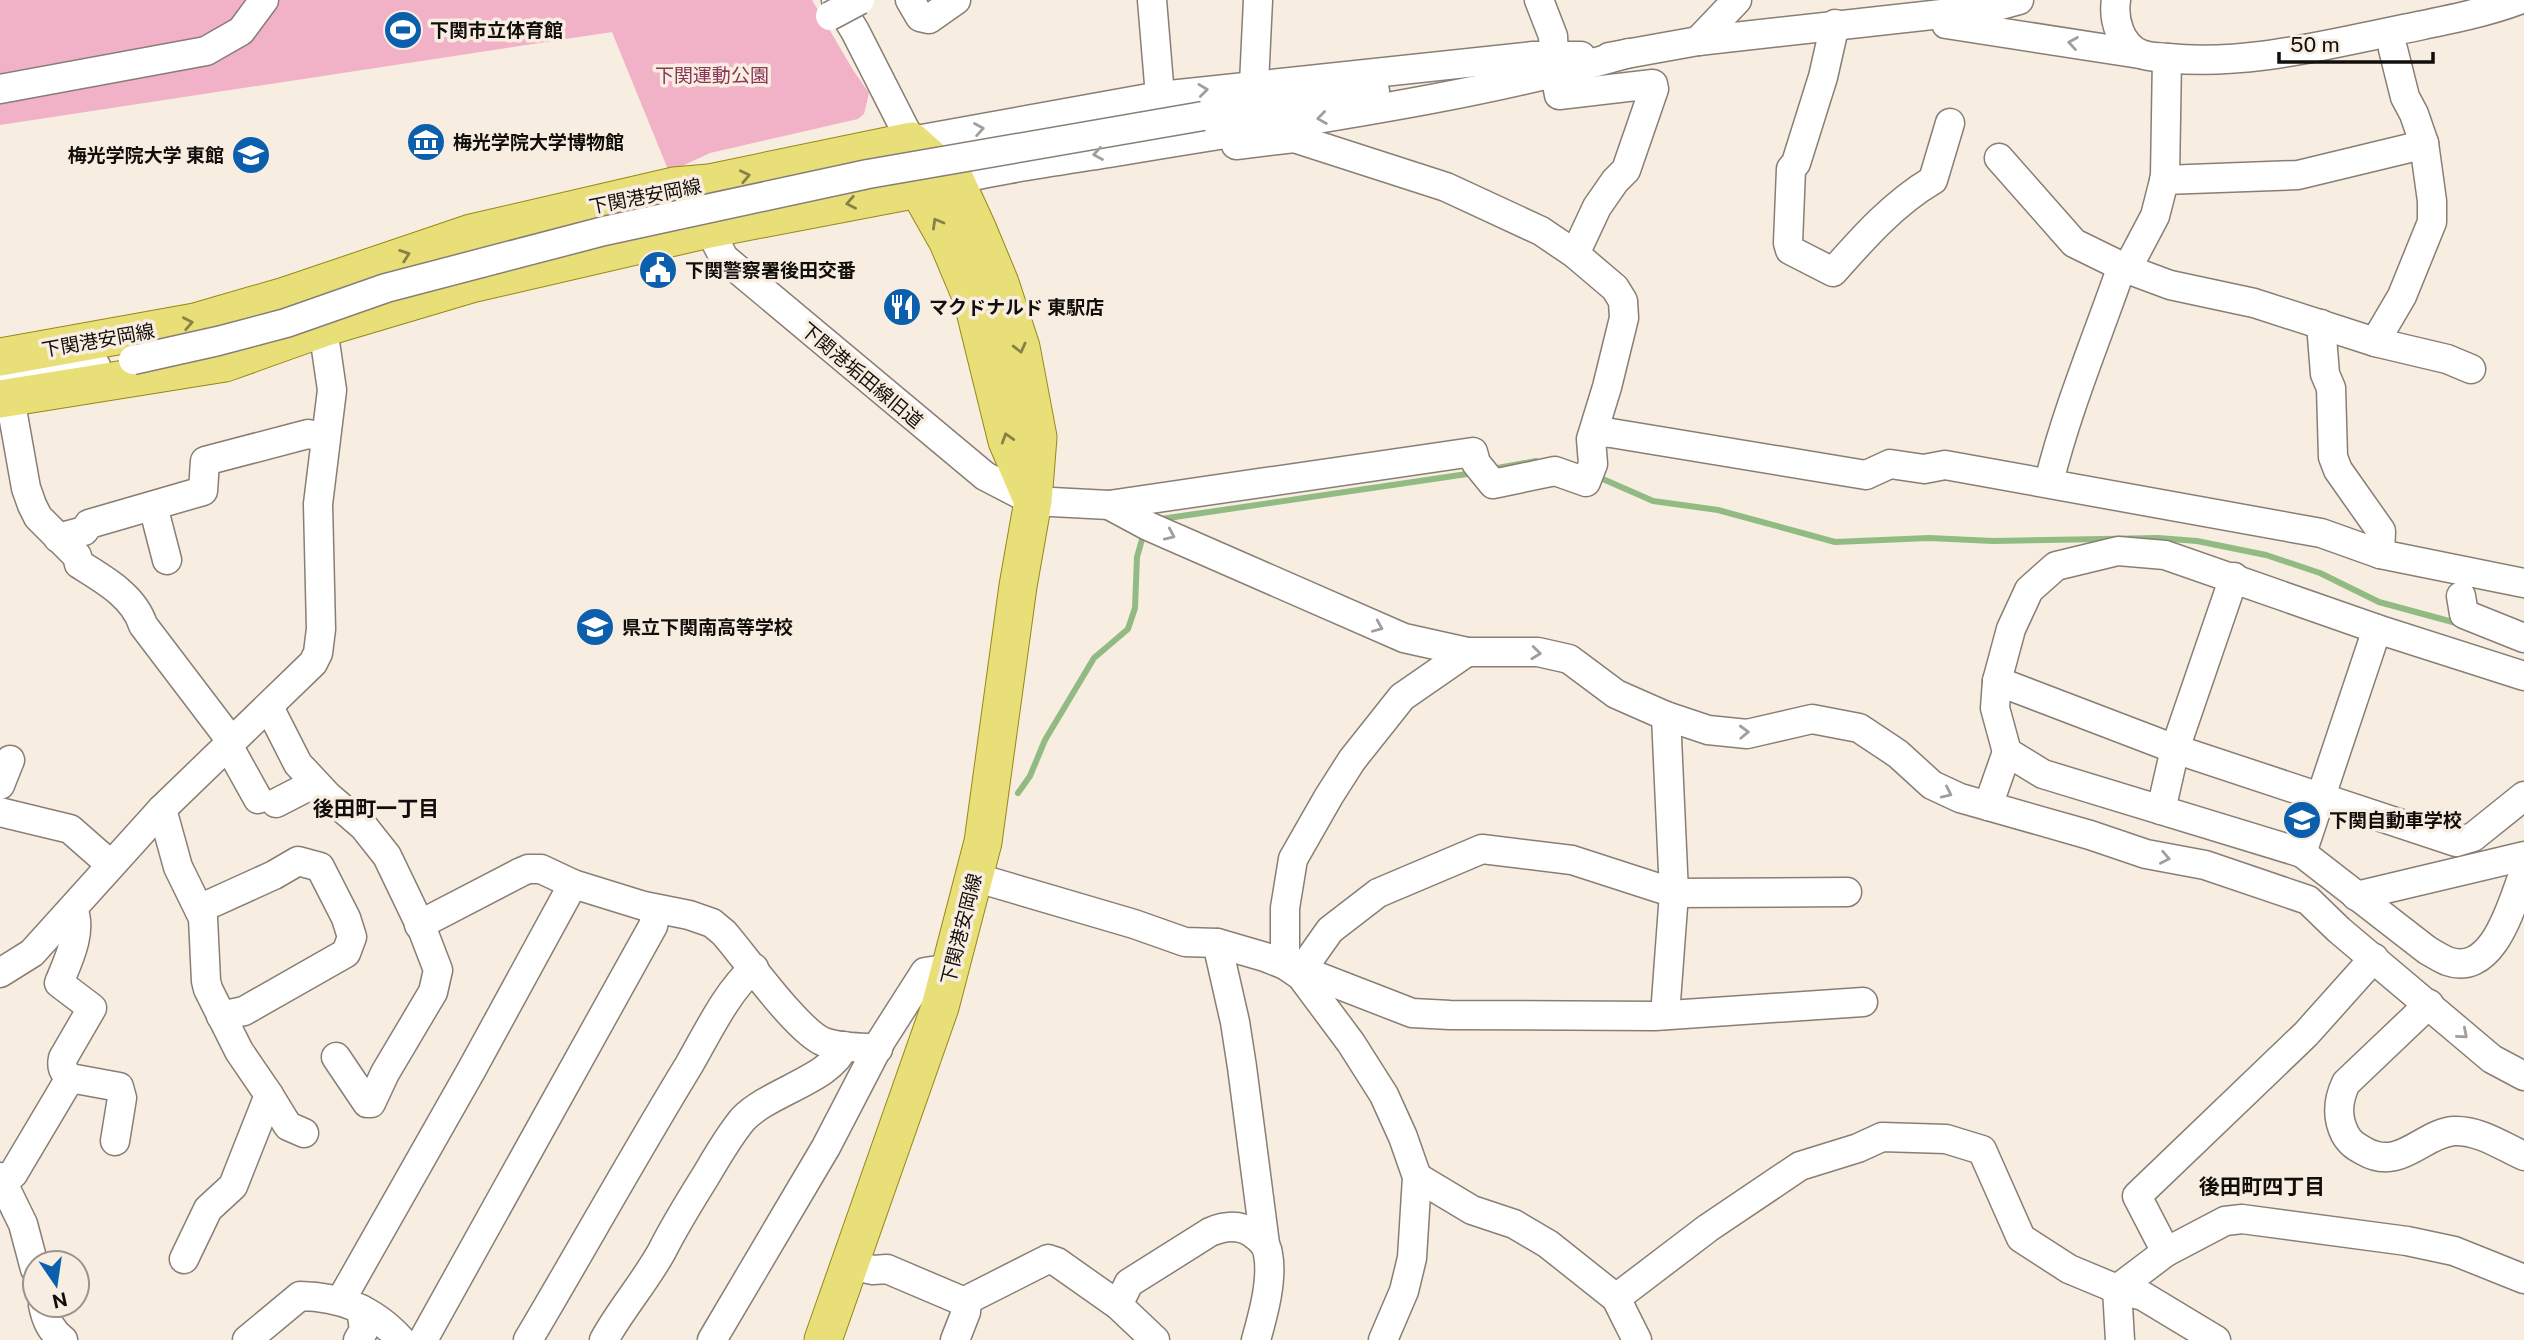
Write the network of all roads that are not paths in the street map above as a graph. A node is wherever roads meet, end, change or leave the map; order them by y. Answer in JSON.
{"nodes":[{"id":1,"x":264,"y":0,"type":"edge"},
{"id":2,"x":860,"y":0,"type":"edge"},
{"id":3,"x":910,"y":0,"type":"edge"},
{"id":4,"x":956,"y":0,"type":"edge"},
{"id":5,"x":1152,"y":0,"type":"edge"},
{"id":6,"x":1258,"y":0,"type":"edge"},
{"id":7,"x":1539,"y":0,"type":"edge"},
{"id":8,"x":1737,"y":0,"type":"edge"},
{"id":9,"x":2019,"y":0,"type":"edge"},
{"id":10,"x":2116,"y":0,"type":"edge"},
{"id":11,"x":2519,"y":0,"type":"edge"},
{"id":12,"x":1940,"y":7,"type":"edge"},
{"id":13,"x":833,"y":8,"type":"edge"},
{"id":14,"x":1905,"y":18,"type":"junction"},
{"id":15,"x":1835,"y":24,"type":"junction"},
{"id":16,"x":1698,"y":41,"type":"junction"},
{"id":17,"x":2393,"y":49,"type":"dead end"},
{"id":18,"x":1629,"y":54,"type":"junction"},
{"id":19,"x":2154,"y":56,"type":"junction"},
{"id":20,"x":1555,"y":65,"type":"junction"},
{"id":21,"x":1254,"y":84,"type":"junction"},
{"id":22,"x":0,"y":89,"type":"edge"},
{"id":23,"x":1160,"y":96,"type":"junction"},
{"id":24,"x":1950,"y":123,"type":"dead end"},
{"id":25,"x":1234,"y":131,"type":"junction"},
{"id":26,"x":911,"y":141,"type":"junction"},
{"id":27,"x":2424,"y":143,"type":"junction"},
{"id":28,"x":1999,"y":158,"type":"dead end"},
{"id":29,"x":955,"y":180,"type":"junction"},
{"id":30,"x":2164,"y":180,"type":"junction"},
{"id":31,"x":918,"y":189,"type":"junction"},
{"id":32,"x":709,"y":229,"type":"junction"},
{"id":33,"x":1575,"y":254,"type":"junction"},
{"id":34,"x":2125,"y":267,"type":"junction"},
{"id":35,"x":2321,"y":324,"type":"junction"},
{"id":36,"x":323,"y":328,"type":"junction"},
{"id":37,"x":2375,"y":342,"type":"junction"},
{"id":38,"x":0,"y":357,"type":"edge"},
{"id":39,"x":2471,"y":369,"type":"dead end"},
{"id":40,"x":3,"y":392,"type":"edge"},
{"id":41,"x":1594,"y":432,"type":"junction"},
{"id":42,"x":324,"y":438,"type":"junction"},
{"id":43,"x":1924,"y":469,"type":"junction"},
{"id":44,"x":2049,"y":482,"type":"junction"},
{"id":45,"x":1032,"y":501,"type":"junction"},
{"id":46,"x":2153,"y":502,"type":"junction"},
{"id":47,"x":1109,"y":505,"type":"junction"},
{"id":48,"x":153,"y":506,"type":"junction"},
{"id":49,"x":58,"y":538,"type":"junction"},
{"id":50,"x":2380,"y":554,"type":"junction"},
{"id":51,"x":167,"y":560,"type":"dead end"},
{"id":52,"x":2234,"y":577,"type":"junction"},
{"id":53,"x":2524,"y":583,"type":"edge"},
{"id":54,"x":2461,"y":596,"type":"dead end"},
{"id":55,"x":2376,"y":629,"type":"junction"},
{"id":56,"x":2524,"y":638,"type":"edge"},
{"id":57,"x":1467,"y":652,"type":"junction"},
{"id":58,"x":2524,"y":676,"type":"edge"},
{"id":59,"x":1997,"y":681,"type":"junction"},
{"id":60,"x":269,"y":707,"type":"junction"},
{"id":61,"x":1666,"y":716,"type":"junction"},
{"id":62,"x":230,"y":744,"type":"junction"},
{"id":63,"x":2175,"y":749,"type":"junction"},
{"id":64,"x":2007,"y":752,"type":"junction"},
{"id":65,"x":314,"y":783,"type":"junction"},
{"id":66,"x":2524,"y":796,"type":"edge"},
{"id":67,"x":2322,"y":797,"type":"junction"},
{"id":68,"x":1988,"y":806,"type":"junction"},
{"id":69,"x":162,"y":808,"type":"junction"},
{"id":70,"x":2161,"y":810,"type":"junction"},
{"id":71,"x":0,"y":813,"type":"edge"},
{"id":72,"x":2302,"y":853,"type":"junction"},
{"id":73,"x":2524,"y":856,"type":"edge"},
{"id":74,"x":111,"y":865,"type":"junction"},
{"id":75,"x":2524,"y":872,"type":"edge"},
{"id":76,"x":974,"y":877,"type":"junction"},
{"id":77,"x":573,"y":884,"type":"junction"},
{"id":78,"x":1847,"y":892,"type":"dead end"},
{"id":79,"x":1674,"y":893,"type":"junction"},
{"id":80,"x":2356,"y":896,"type":"junction"},
{"id":81,"x":73,"y":909,"type":"junction"},
{"id":82,"x":198,"y":909,"type":"junction"},
{"id":83,"x":657,"y":909,"type":"junction"},
{"id":84,"x":419,"y":925,"type":"junction"},
{"id":85,"x":1217,"y":943,"type":"junction"},
{"id":86,"x":2374,"y":958,"type":"junction"},
{"id":87,"x":1285,"y":965,"type":"junction"},
{"id":88,"x":754,"y":968,"type":"junction"},
{"id":89,"x":951,"y":968,"type":"junction"},
{"id":90,"x":0,"y":973,"type":"edge"},
{"id":91,"x":1863,"y":1002,"type":"dead end"},
{"id":92,"x":2428,"y":1004,"type":"junction"},
{"id":93,"x":1665,"y":1015,"type":"junction"},
{"id":94,"x":221,"y":1016,"type":"junction"},
{"id":95,"x":844,"y":1046,"type":"junction"},
{"id":96,"x":878,"y":1049,"type":"junction"},
{"id":97,"x":336,"y":1057,"type":"dead end"},
{"id":98,"x":2524,"y":1076,"type":"edge"},
{"id":99,"x":70,"y":1078,"type":"junction"},
{"id":100,"x":270,"y":1095,"type":"junction"},
{"id":101,"x":304,"y":1133,"type":"dead end"},
{"id":102,"x":115,"y":1141,"type":"dead end"},
{"id":103,"x":2524,"y":1156,"type":"edge"},
{"id":104,"x":1417,"y":1177,"type":"junction"},
{"id":105,"x":2,"y":1180,"type":"edge"},
{"id":106,"x":1265,"y":1244,"type":"junction"},
{"id":107,"x":29,"y":1249,"type":"edge"},
{"id":108,"x":2166,"y":1252,"type":"junction"},
{"id":109,"x":184,"y":1259,"type":"dead end"},
{"id":110,"x":849,"y":1265,"type":"junction"},
{"id":111,"x":2524,"y":1279,"type":"edge"},
{"id":112,"x":2117,"y":1289,"type":"junction"},
{"id":113,"x":1616,"y":1298,"type":"junction"},
{"id":114,"x":967,"y":1300,"type":"junction"},
{"id":115,"x":351,"y":1304,"type":"junction"},
{"id":116,"x":1118,"y":1305,"type":"junction"},
{"id":117,"x":47,"y":1319,"type":"edge"},
{"id":118,"x":63,"y":1340,"type":"edge"},
{"id":119,"x":247,"y":1340,"type":"edge"},
{"id":120,"x":358,"y":1340,"type":"edge"},
{"id":121,"x":401,"y":1340,"type":"edge"},
{"id":122,"x":423,"y":1340,"type":"edge"},
{"id":123,"x":528,"y":1340,"type":"edge"},
{"id":124,"x":604,"y":1340,"type":"edge"},
{"id":125,"x":712,"y":1340,"type":"edge"},
{"id":126,"x":823,"y":1340,"type":"edge"},
{"id":127,"x":954,"y":1340,"type":"edge"},
{"id":128,"x":1155,"y":1340,"type":"edge"},
{"id":129,"x":1256,"y":1340,"type":"edge"},
{"id":130,"x":1383,"y":1340,"type":"edge"},
{"id":131,"x":1637,"y":1340,"type":"edge"},
{"id":132,"x":2120,"y":1340,"type":"edge"},
{"id":133,"x":2216,"y":1340,"type":"edge"}],
"edges":[{"from":1,"to":22,"type":"street"},
{"from":2,"to":13,"type":"street","bridge":true},
{"from":3,"to":4,"type":"street"},
{"from":5,"to":23,"type":"street"},
{"from":6,"to":21,"type":"street"},
{"from":7,"to":20,"type":"street"},
{"from":8,"to":16,"type":"street"},
{"from":9,"to":12,"type":"street"},
{"from":10,"to":19,"type":"street"},
{"from":11,"to":19,"type":"street"},
{"from":12,"to":14,"type":"street"},
{"from":13,"to":26,"type":"street"},
{"from":14,"to":15,"type":"street"},
{"from":19,"to":14,"type":"street","one_way":true},
{"from":15,"to":16,"type":"street"},
{"from":15,"to":24,"type":"street"},
{"from":16,"to":18,"type":"street"},
{"from":17,"to":27,"type":"street"},
{"from":18,"to":20,"type":"street"},
{"from":18,"to":40,"type":"street","bridge":true},
{"from":19,"to":30,"type":"street"},
{"from":20,"to":21,"type":"street"},
{"from":20,"to":25,"type":"street","one_way":true},
{"from":20,"to":33,"type":"street"},
{"from":23,"to":21,"type":"street","one_way":true},
{"from":26,"to":23,"type":"street","one_way":true},
{"from":25,"to":29,"type":"street","one_way":true},
{"from":25,"to":33,"type":"street"},
{"from":26,"to":29,"type":"main road","name":"下関港安岡線"},
{"from":26,"to":31,"type":"street"},
{"from":38,"to":26,"type":"main road","name":"下関港安岡線","one_way":true},
{"from":27,"to":30,"type":"street"},
{"from":27,"to":37,"type":"street"},
{"from":28,"to":34,"type":"street"},
{"from":29,"to":31,"type":"street"},
{"from":29,"to":45,"type":"main road","name":"下関港安岡線","one_way":true},
{"from":30,"to":34,"type":"street"},
{"from":31,"to":32,"type":"main road","one_way":true},
{"from":45,"to":31,"type":"main road","one_way":true},
{"from":32,"to":36,"type":"main road"},
{"from":32,"to":45,"type":"street","name":"下関港垢田線旧道"},
{"from":33,"to":41,"type":"street"},
{"from":34,"to":35,"type":"street"},
{"from":34,"to":44,"type":"street"},
{"from":35,"to":37,"type":"street"},
{"from":35,"to":50,"type":"street"},
{"from":36,"to":40,"type":"main road"},
{"from":36,"to":42,"type":"street"},
{"from":37,"to":39,"type":"street"},
{"from":40,"to":49,"type":"street"},
{"from":41,"to":43,"type":"street"},
{"from":41,"to":47,"type":"street"},
{"from":42,"to":48,"type":"street"},
{"from":42,"to":60,"type":"street"},
{"from":43,"to":44,"type":"street"},
{"from":43,"to":46,"type":"street"},
{"from":44,"to":46,"type":"street"},
{"from":45,"to":47,"type":"street"},
{"from":45,"to":76,"type":"main road","name":"下関港安岡線"},
{"from":46,"to":50,"type":"street"},
{"from":47,"to":57,"type":"street","one_way":true},
{"from":48,"to":49,"type":"street"},
{"from":48,"to":51,"type":"street"},
{"from":49,"to":62,"type":"street"},
{"from":50,"to":53,"type":"street"},
{"from":52,"to":55,"type":"street"},
{"from":52,"to":59,"type":"street"},
{"from":52,"to":63,"type":"street"},
{"from":54,"to":56,"type":"street"},
{"from":55,"to":58,"type":"street"},
{"from":55,"to":67,"type":"street"},
{"from":57,"to":61,"type":"street","one_way":true},
{"from":57,"to":87,"type":"street"},
{"from":59,"to":63,"type":"street"},
{"from":59,"to":64,"type":"street"},
{"from":60,"to":62,"type":"street"},
{"from":60,"to":65,"type":"street"},
{"from":61,"to":68,"type":"street","one_way":true},
{"from":61,"to":79,"type":"street"},
{"from":62,"to":65,"type":"street"},
{"from":62,"to":69,"type":"street"},
{"from":63,"to":67,"type":"street"},
{"from":63,"to":70,"type":"street"},
{"from":64,"to":68,"type":"street"},
{"from":64,"to":70,"type":"street"},
{"from":65,"to":84,"type":"street"},
{"from":66,"to":67,"type":"street"},
{"from":67,"to":72,"type":"street"},
{"from":68,"to":86,"type":"street","one_way":true},
{"from":69,"to":74,"type":"street"},
{"from":69,"to":82,"type":"street"},
{"from":70,"to":72,"type":"street"},
{"from":71,"to":74,"type":"street"},
{"from":72,"to":80,"type":"street"},
{"from":73,"to":80,"type":"street"},
{"from":74,"to":81,"type":"street"},
{"from":75,"to":80,"type":"street"},
{"from":76,"to":85,"type":"street"},
{"from":76,"to":89,"type":"main road","name":"下関港安岡線"},
{"from":77,"to":83,"type":"street"},
{"from":77,"to":84,"type":"street"},
{"from":77,"to":115,"type":"street"},
{"from":78,"to":79,"type":"street"},
{"from":79,"to":93,"type":"street"},
{"from":79,"to":93,"type":"street"},
{"from":81,"to":90,"type":"street"},
{"from":81,"to":99,"type":"street"},
{"from":82,"to":94,"type":"street"},
{"from":82,"to":94,"type":"street"},
{"from":83,"to":88,"type":"street"},
{"from":83,"to":122,"type":"street"},
{"from":84,"to":97,"type":"street"},
{"from":85,"to":87,"type":"street"},
{"from":85,"to":106,"type":"street"},
{"from":86,"to":92,"type":"street"},
{"from":86,"to":108,"type":"street"},
{"from":87,"to":104,"type":"street"},
{"from":88,"to":95,"type":"street"},
{"from":88,"to":123,"type":"street"},
{"from":89,"to":96,"type":"street"},
{"from":89,"to":110,"type":"main road","name":"下関港安岡線"},
{"from":91,"to":93,"type":"street"},
{"from":92,"to":98,"type":"street","one_way":true},
{"from":92,"to":103,"type":"street"},
{"from":94,"to":100,"type":"street"},
{"from":95,"to":96,"type":"street"},
{"from":95,"to":124,"type":"street"},
{"from":96,"to":125,"type":"street"},
{"from":99,"to":102,"type":"street"},
{"from":99,"to":105,"type":"street"},
{"from":100,"to":101,"type":"street"},
{"from":100,"to":109,"type":"street"},
{"from":104,"to":113,"type":"street"},
{"from":104,"to":130,"type":"street"},
{"from":105,"to":107,"type":"street"},
{"from":106,"to":116,"type":"street"},
{"from":106,"to":129,"type":"street"},
{"from":108,"to":111,"type":"street"},
{"from":108,"to":112,"type":"street"},
{"from":110,"to":114,"type":"street"},
{"from":110,"to":126,"type":"main road","name":"下関港安岡線"},
{"from":112,"to":113,"type":"street"},
{"from":112,"to":132,"type":"street"},
{"from":112,"to":133,"type":"street"},
{"from":113,"to":131,"type":"street"},
{"from":114,"to":116,"type":"street"},
{"from":114,"to":127,"type":"street"},
{"from":115,"to":119,"type":"street"},
{"from":115,"to":120,"type":"street"},
{"from":115,"to":121,"type":"street"},
{"from":116,"to":128,"type":"street"},
{"from":117,"to":118,"type":"street"}]}
